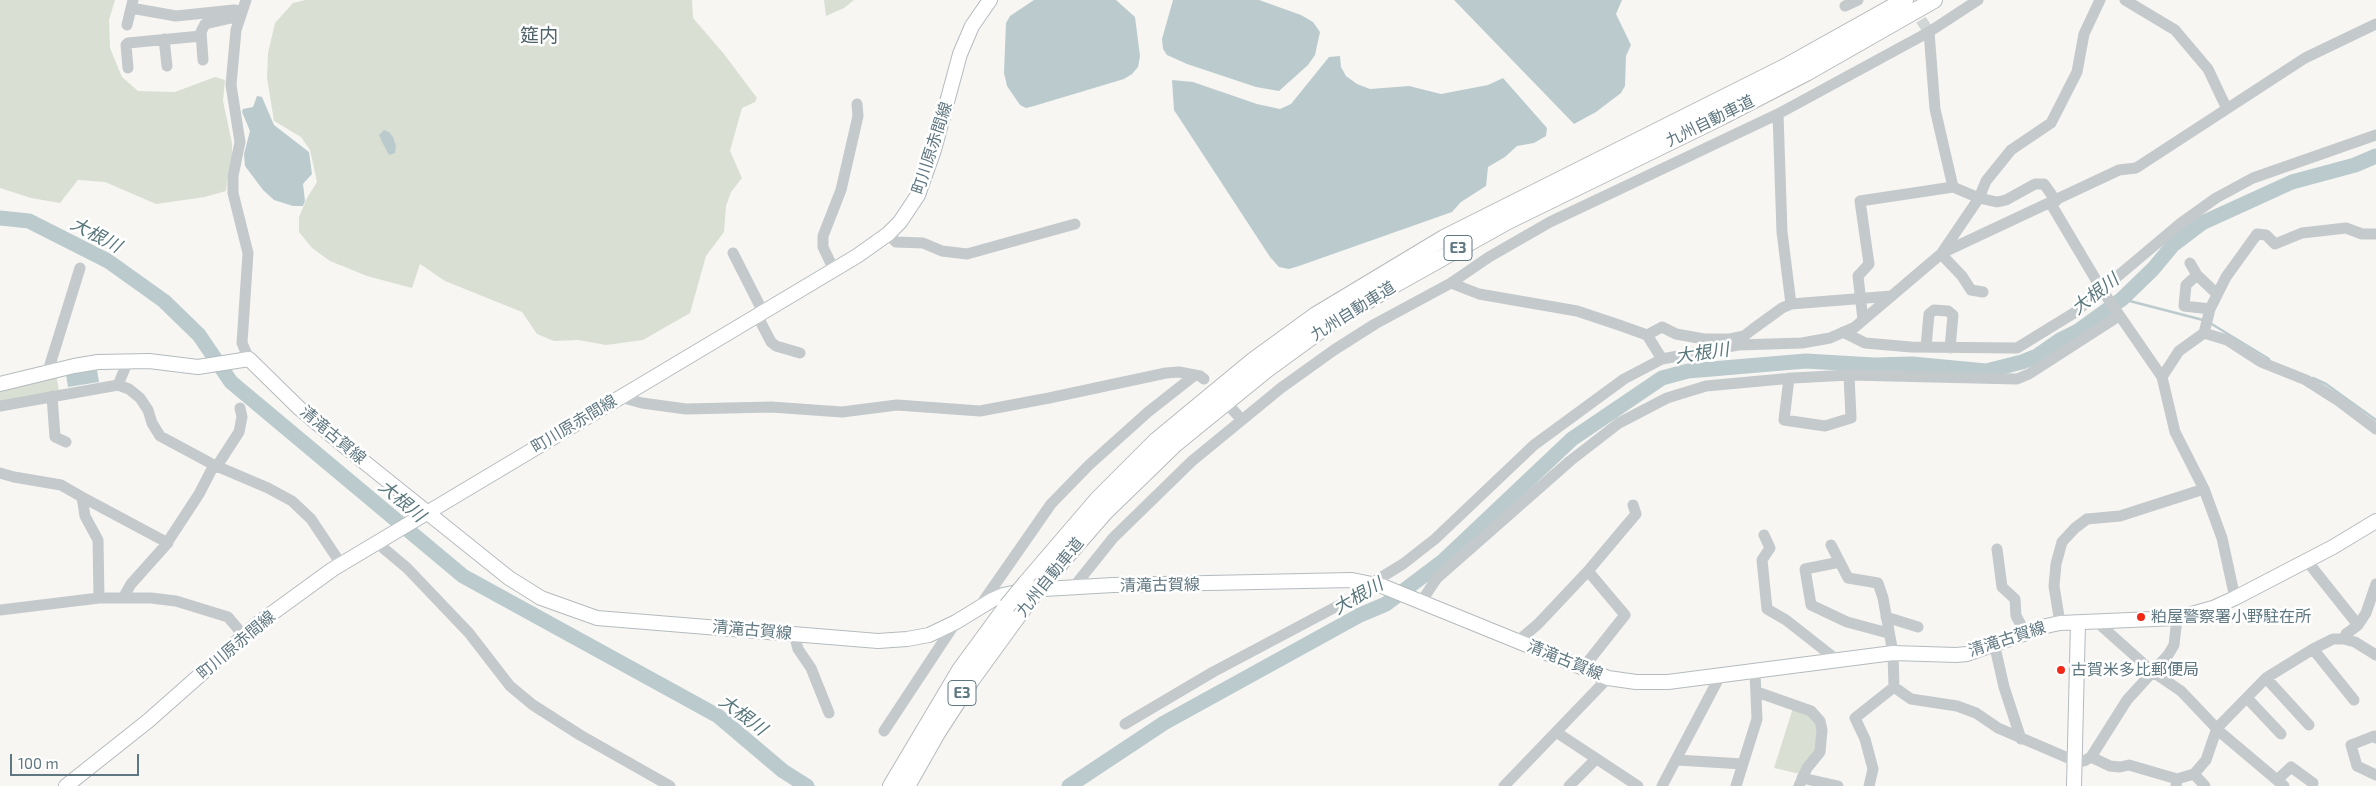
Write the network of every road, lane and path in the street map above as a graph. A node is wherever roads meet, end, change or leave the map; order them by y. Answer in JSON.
{"nodes":[{"id":1,"x":990,"y":0,"type":"edge"},
{"id":2,"x":1858,"y":0,"type":"edge"},
{"id":3,"x":1901,"y":0,"type":"edge"},
{"id":4,"x":1905,"y":0,"type":"edge"},
{"id":5,"x":1934,"y":0,"type":"edge"},
{"id":6,"x":1978,"y":0,"type":"edge"},
{"id":7,"x":2100,"y":0,"type":"edge"},
{"id":8,"x":2124,"y":0,"type":"edge"},
{"id":9,"x":132,"y":4,"type":"edge"},
{"id":10,"x":1845,"y":6,"type":"dead end"},
{"id":11,"x":243,"y":9,"type":"edge"},
{"id":12,"x":1884,"y":13,"type":"junction"},
{"id":13,"x":2376,"y":24,"type":"edge"},
{"id":14,"x":126,"y":25,"type":"dead end"},
{"id":15,"x":1928,"y":32,"type":"junction"},
{"id":16,"x":202,"y":36,"type":"junction"},
{"id":17,"x":164,"y":39,"type":"junction"},
{"id":18,"x":203,"y":60,"type":"dead end"},
{"id":19,"x":167,"y":66,"type":"dead end"},
{"id":20,"x":128,"y":68,"type":"dead end"},
{"id":21,"x":857,"y":104,"type":"dead end"},
{"id":22,"x":2226,"y":107,"type":"junction"},
{"id":23,"x":1778,"y":114,"type":"junction"},
{"id":24,"x":2376,"y":135,"type":"edge"},
{"id":25,"x":1953,"y":187,"type":"junction"},
{"id":26,"x":1979,"y":198,"type":"junction"},
{"id":27,"x":2053,"y":202,"type":"junction"},
{"id":28,"x":1075,"y":224,"type":"dead end"},
{"id":29,"x":888,"y":234,"type":"junction"},
{"id":30,"x":2376,"y":234,"type":"edge"},
{"id":31,"x":733,"y":253,"type":"dead end"},
{"id":32,"x":1941,"y":254,"type":"junction"},
{"id":33,"x":2190,"y":263,"type":"dead end"},
{"id":34,"x":80,"y":268,"type":"dead end"},
{"id":35,"x":834,"y":270,"type":"junction"},
{"id":36,"x":2197,"y":276,"type":"junction"},
{"id":37,"x":1452,"y":283,"type":"junction"},
{"id":38,"x":2102,"y":290,"type":"junction"},
{"id":39,"x":1983,"y":292,"type":"dead end"},
{"id":40,"x":2218,"y":294,"type":"junction"},
{"id":41,"x":1892,"y":296,"type":"junction"},
{"id":42,"x":1861,"y":298,"type":"junction"},
{"id":43,"x":1791,"y":304,"type":"junction"},
{"id":44,"x":2210,"y":310,"type":"junction"},
{"id":45,"x":760,"y":314,"type":"junction"},
{"id":46,"x":2119,"y":316,"type":"junction"},
{"id":47,"x":1863,"y":320,"type":"junction"},
{"id":48,"x":1843,"y":332,"type":"junction"},
{"id":49,"x":2204,"y":333,"type":"junction"},
{"id":50,"x":1647,"y":335,"type":"junction"},
{"id":51,"x":1741,"y":340,"type":"junction"},
{"id":52,"x":1926,"y":347,"type":"junction"},
{"id":53,"x":1950,"y":348,"type":"junction"},
{"id":54,"x":800,"y":353,"type":"dead end"},
{"id":55,"x":246,"y":359,"type":"junction"},
{"id":56,"x":1662,"y":359,"type":"junction"},
{"id":57,"x":128,"y":361,"type":"junction"},
{"id":58,"x":48,"y":371,"type":"junction"},
{"id":59,"x":1849,"y":375,"type":"junction"},
{"id":60,"x":1789,"y":378,"type":"junction"},
{"id":61,"x":2162,"y":378,"type":"junction"},
{"id":62,"x":0,"y":384,"type":"edge"},
{"id":63,"x":118,"y":385,"type":"junction"},
{"id":64,"x":52,"y":396,"type":"junction"},
{"id":65,"x":620,"y":397,"type":"junction"},
{"id":66,"x":0,"y":406,"type":"edge"},
{"id":67,"x":240,"y":408,"type":"dead end"},
{"id":68,"x":1232,"y":409,"type":"dead end"},
{"id":69,"x":1241,"y":419,"type":"junction"},
{"id":70,"x":2376,"y":429,"type":"edge"},
{"id":71,"x":66,"y":442,"type":"dead end"},
{"id":72,"x":215,"y":465,"type":"junction"},
{"id":73,"x":0,"y":473,"type":"edge"},
{"id":74,"x":2204,"y":489,"type":"junction"},
{"id":75,"x":82,"y":497,"type":"junction"},
{"id":76,"x":1633,"y":506,"type":"dead end"},
{"id":77,"x":423,"y":515,"type":"junction"},
{"id":78,"x":2376,"y":521,"type":"edge"},
{"id":79,"x":1764,"y":535,"type":"dead end"},
{"id":80,"x":378,"y":541,"type":"junction"},
{"id":81,"x":168,"y":543,"type":"junction"},
{"id":82,"x":1831,"y":545,"type":"dead end"},
{"id":83,"x":1997,"y":549,"type":"dead end"},
{"id":84,"x":2307,"y":561,"type":"junction"},
{"id":85,"x":1840,"y":562,"type":"junction"},
{"id":86,"x":341,"y":564,"type":"junction"},
{"id":87,"x":1588,"y":571,"type":"junction"},
{"id":88,"x":1377,"y":584,"type":"junction"},
{"id":89,"x":2376,"y":584,"type":"edge"},
{"id":90,"x":1074,"y":588,"type":"junction"},
{"id":91,"x":99,"y":598,"type":"junction"},
{"id":92,"x":123,"y":598,"type":"junction"},
{"id":93,"x":2235,"y":598,"type":"junction"},
{"id":94,"x":1421,"y":602,"type":"junction"},
{"id":95,"x":980,"y":606,"type":"junction"},
{"id":96,"x":0,"y":610,"type":"edge"},
{"id":97,"x":1886,"y":617,"type":"junction"},
{"id":98,"x":2177,"y":618,"type":"junction"},
{"id":99,"x":956,"y":622,"type":"junction"},
{"id":100,"x":2078,"y":622,"type":"junction"},
{"id":101,"x":2060,"y":623,"type":"junction"},
{"id":102,"x":2098,"y":623,"type":"junction"},
{"id":103,"x":2358,"y":625,"type":"junction"},
{"id":104,"x":1918,"y":627,"type":"dead end"},
{"id":105,"x":2025,"y":632,"type":"junction"},
{"id":106,"x":1888,"y":633,"type":"junction"},
{"id":107,"x":794,"y":634,"type":"junction"},
{"id":108,"x":244,"y":636,"type":"junction"},
{"id":109,"x":2344,"y":639,"type":"junction"},
{"id":110,"x":1518,"y":641,"type":"junction"},
{"id":111,"x":1994,"y":643,"type":"junction"},
{"id":112,"x":2312,"y":649,"type":"junction"},
{"id":113,"x":1893,"y":653,"type":"junction"},
{"id":114,"x":2376,"y":655,"type":"edge"},
{"id":115,"x":1837,"y":660,"type":"junction"},
{"id":116,"x":1583,"y":668,"type":"junction"},
{"id":117,"x":1755,"y":672,"type":"junction"},
{"id":118,"x":2153,"y":672,"type":"junction"},
{"id":119,"x":1720,"y":676,"type":"junction"},
{"id":120,"x":1608,"y":678,"type":"junction"},
{"id":121,"x":2266,"y":678,"type":"junction"},
{"id":122,"x":1894,"y":687,"type":"junction"},
{"id":123,"x":1757,"y":692,"type":"junction"},
{"id":124,"x":2247,"y":698,"type":"junction"},
{"id":125,"x":2354,"y":700,"type":"dead end"},
{"id":126,"x":828,"y":713,"type":"dead end"},
{"id":127,"x":1125,"y":724,"type":"dead end"},
{"id":128,"x":2309,"y":725,"type":"dead end"},
{"id":129,"x":2217,"y":728,"type":"junction"},
{"id":130,"x":884,"y":731,"type":"dead end"},
{"id":131,"x":1556,"y":732,"type":"junction"},
{"id":132,"x":2281,"y":734,"type":"dead end"},
{"id":133,"x":2376,"y":738,"type":"edge"},
{"id":134,"x":2021,"y":739,"type":"junction"},
{"id":135,"x":2091,"y":756,"type":"junction"},
{"id":136,"x":1596,"y":758,"type":"junction"},
{"id":137,"x":1677,"y":760,"type":"junction"},
{"id":138,"x":2075,"y":761,"type":"junction"},
{"id":139,"x":1743,"y":764,"type":"junction"},
{"id":140,"x":2194,"y":774,"type":"junction"},
{"id":141,"x":2376,"y":775,"type":"edge"},
{"id":142,"x":1801,"y":782,"type":"edge"},
{"id":143,"x":2176,"y":783,"type":"edge"},
{"id":144,"x":2281,"y":783,"type":"edge"},
{"id":145,"x":2313,"y":783,"type":"dead end"},
{"id":146,"x":1636,"y":785,"type":"edge"},
{"id":147,"x":66,"y":786,"type":"edge"},
{"id":148,"x":670,"y":786,"type":"edge"},
{"id":149,"x":891,"y":786,"type":"edge"},
{"id":150,"x":907,"y":786,"type":"edge"},
{"id":151,"x":1504,"y":786,"type":"edge"},
{"id":152,"x":1569,"y":786,"type":"edge"},
{"id":153,"x":1662,"y":786,"type":"edge"},
{"id":154,"x":1736,"y":786,"type":"edge"},
{"id":155,"x":1838,"y":786,"type":"edge"},
{"id":156,"x":1869,"y":786,"type":"edge"},
{"id":157,"x":2074,"y":786,"type":"edge"},
{"id":158,"x":2206,"y":786,"type":"edge"}],
"edges":[{"from":1,"to":29,"type":"main road","name":"町川原赤間線"},
{"from":2,"to":10,"type":"street"},
{"from":3,"to":12,"type":"highway"},
{"from":4,"to":12,"type":"highway","name":"九州自動車道","number":"E3"},
{"from":5,"to":150,"type":"highway","name":"九州自動車道","number":"E3","bridge":true},
{"from":6,"to":15,"type":"street"},
{"from":7,"to":26,"type":"street"},
{"from":8,"to":22,"type":"street"},
{"from":9,"to":11,"type":"street"},
{"from":9,"to":14,"type":"street"},
{"from":11,"to":16,"type":"street"},
{"from":11,"to":55,"type":"street"},
{"from":12,"to":149,"type":"highway","name":"九州自動車道","number":"E3","bridge":true},
{"from":13,"to":22,"type":"street"},
{"from":15,"to":23,"type":"street"},
{"from":15,"to":25,"type":"street"},
{"from":16,"to":17,"type":"street"},
{"from":16,"to":18,"type":"street"},
{"from":17,"to":19,"type":"street"},
{"from":17,"to":20,"type":"street"},
{"from":21,"to":35,"type":"street"},
{"from":22,"to":27,"type":"street"},
{"from":23,"to":37,"type":"street"},
{"from":23,"to":43,"type":"street"},
{"from":24,"to":38,"type":"street"},
{"from":25,"to":26,"type":"street"},
{"from":25,"to":42,"type":"street"},
{"from":26,"to":27,"type":"street"},
{"from":26,"to":32,"type":"street"},
{"from":27,"to":32,"type":"street"},
{"from":27,"to":38,"type":"street"},
{"from":28,"to":29,"type":"street"},
{"from":29,"to":35,"type":"main road","name":"町川原赤間線"},
{"from":30,"to":40,"type":"street"},
{"from":31,"to":45,"type":"street"},
{"from":32,"to":39,"type":"street"},
{"from":32,"to":41,"type":"street"},
{"from":33,"to":36,"type":"street"},
{"from":34,"to":58,"type":"street"},
{"from":35,"to":45,"type":"main road","name":"町川原赤間線"},
{"from":36,"to":40,"type":"street"},
{"from":36,"to":44,"type":"street"},
{"from":37,"to":50,"type":"street"},
{"from":37,"to":69,"type":"street"},
{"from":38,"to":46,"type":"street"},
{"from":38,"to":53,"type":"street"},
{"from":40,"to":44,"type":"street"},
{"from":41,"to":42,"type":"street"},
{"from":41,"to":47,"type":"street"},
{"from":42,"to":43,"type":"street"},
{"from":42,"to":47,"type":"street"},
{"from":43,"to":51,"type":"street"},
{"from":44,"to":49,"type":"street"},
{"from":45,"to":54,"type":"street"},
{"from":45,"to":65,"type":"main road","name":"町川原赤間線"},
{"from":46,"to":59,"type":"street"},
{"from":46,"to":61,"type":"street"},
{"from":47,"to":48,"type":"street"},
{"from":48,"to":51,"type":"street"},
{"from":48,"to":52,"type":"street"},
{"from":49,"to":61,"type":"street"},
{"from":49,"to":70,"type":"street"},
{"from":50,"to":51,"type":"street"},
{"from":50,"to":56,"type":"street"},
{"from":51,"to":56,"type":"street"},
{"from":52,"to":53,"type":"street"},
{"from":52,"to":53,"type":"street"},
{"from":55,"to":57,"type":"main road"},
{"from":55,"to":77,"type":"main road","name":"清滝古賀線"},
{"from":56,"to":88,"type":"street"},
{"from":57,"to":58,"type":"main road"},
{"from":57,"to":63,"type":"street"},
{"from":58,"to":62,"type":"main road"},
{"from":59,"to":60,"type":"street"},
{"from":59,"to":60,"type":"street"},
{"from":60,"to":94,"type":"street"},
{"from":61,"to":74,"type":"street"},
{"from":63,"to":64,"type":"street"},
{"from":63,"to":72,"type":"street"},
{"from":64,"to":66,"type":"street"},
{"from":64,"to":71,"type":"street"},
{"from":65,"to":77,"type":"main road","name":"町川原赤間線"},
{"from":65,"to":95,"type":"street"},
{"from":67,"to":72,"type":"street"},
{"from":68,"to":69,"type":"street"},
{"from":69,"to":90,"type":"street"},
{"from":72,"to":81,"type":"street"},
{"from":72,"to":86,"type":"street"},
{"from":73,"to":75,"type":"street"},
{"from":74,"to":93,"type":"street"},
{"from":74,"to":101,"type":"street"},
{"from":75,"to":81,"type":"street"},
{"from":75,"to":91,"type":"street"},
{"from":76,"to":87,"type":"street"},
{"from":77,"to":80,"type":"main road","name":"町川原赤間線"},
{"from":77,"to":107,"type":"main road","name":"清滝古賀線"},
{"from":78,"to":84,"type":"main road","name":"清滝古賀線"},
{"from":79,"to":115,"type":"street"},
{"from":80,"to":86,"type":"main road","name":"町川原赤間線"},
{"from":80,"to":148,"type":"street"},
{"from":81,"to":92,"type":"street"},
{"from":82,"to":85,"type":"street"},
{"from":83,"to":105,"type":"street"},
{"from":84,"to":93,"type":"main road","name":"清滝古賀線"},
{"from":84,"to":103,"type":"street"},
{"from":85,"to":97,"type":"street"},
{"from":85,"to":106,"type":"street"},
{"from":86,"to":108,"type":"main road","name":"町川原赤間線"},
{"from":87,"to":110,"type":"street"},
{"from":87,"to":116,"type":"street"},
{"from":88,"to":90,"type":"main road","name":"清滝古賀線"},
{"from":88,"to":94,"type":"main road","name":"清滝古賀線"},
{"from":88,"to":127,"type":"street"},
{"from":89,"to":103,"type":"street"},
{"from":90,"to":95,"type":"main road","name":"清滝古賀線"},
{"from":91,"to":92,"type":"street"},
{"from":91,"to":96,"type":"street"},
{"from":92,"to":108,"type":"street"},
{"from":93,"to":98,"type":"main road","name":"清滝古賀線"},
{"from":94,"to":110,"type":"main road","name":"清滝古賀線"},
{"from":95,"to":99,"type":"main road","name":"清滝古賀線"},
{"from":97,"to":104,"type":"street"},
{"from":97,"to":106,"type":"street"},
{"from":98,"to":102,"type":"main road","name":"清滝古賀線"},
{"from":98,"to":118,"type":"street"},
{"from":99,"to":107,"type":"main road","name":"清滝古賀線"},
{"from":99,"to":130,"type":"street"},
{"from":100,"to":101,"type":"main road","name":"清滝古賀線"},
{"from":100,"to":102,"type":"main road","name":"清滝古賀線"},
{"from":100,"to":138,"type":"main road"},
{"from":101,"to":105,"type":"main road","name":"清滝古賀線"},
{"from":102,"to":118,"type":"street"},
{"from":103,"to":109,"type":"street"},
{"from":105,"to":111,"type":"main road","name":"清滝古賀線"},
{"from":106,"to":113,"type":"street"},
{"from":107,"to":126,"type":"street"},
{"from":108,"to":147,"type":"main road","name":"町川原赤間線"},
{"from":109,"to":112,"type":"street"},
{"from":109,"to":114,"type":"street"},
{"from":110,"to":116,"type":"main road","name":"清滝古賀線"},
{"from":111,"to":113,"type":"main road","name":"清滝古賀線"},
{"from":111,"to":134,"type":"street"},
{"from":112,"to":121,"type":"street"},
{"from":112,"to":125,"type":"street"},
{"from":113,"to":115,"type":"main road","name":"清滝古賀線"},
{"from":113,"to":122,"type":"street"},
{"from":115,"to":117,"type":"main road","name":"清滝古賀線"},
{"from":116,"to":120,"type":"main road","name":"清滝古賀線"},
{"from":117,"to":119,"type":"main road","name":"清滝古賀線"},
{"from":117,"to":123,"type":"street"},
{"from":118,"to":129,"type":"street"},
{"from":118,"to":135,"type":"street"},
{"from":119,"to":120,"type":"main road","name":"清滝古賀線"},
{"from":119,"to":137,"type":"street"},
{"from":120,"to":131,"type":"street"},
{"from":121,"to":124,"type":"street"},
{"from":121,"to":128,"type":"street"},
{"from":122,"to":134,"type":"street"},
{"from":122,"to":156,"type":"street"},
{"from":123,"to":139,"type":"street"},
{"from":123,"to":142,"type":"street"},
{"from":124,"to":129,"type":"street"},
{"from":124,"to":132,"type":"street"},
{"from":129,"to":140,"type":"street"},
{"from":129,"to":144,"type":"street"},
{"from":131,"to":136,"type":"street"},
{"from":131,"to":151,"type":"street"},
{"from":133,"to":141,"type":"street"},
{"from":134,"to":138,"type":"street"},
{"from":135,"to":138,"type":"street"},
{"from":135,"to":143,"type":"street"},
{"from":136,"to":146,"type":"street"},
{"from":136,"to":152,"type":"street"},
{"from":137,"to":139,"type":"street"},
{"from":137,"to":153,"type":"street"},
{"from":138,"to":157,"type":"main road"},
{"from":139,"to":154,"type":"street"},
{"from":140,"to":143,"type":"street"},
{"from":140,"to":158,"type":"street"},
{"from":142,"to":155,"type":"street"},
{"from":144,"to":145,"type":"street"}]}
